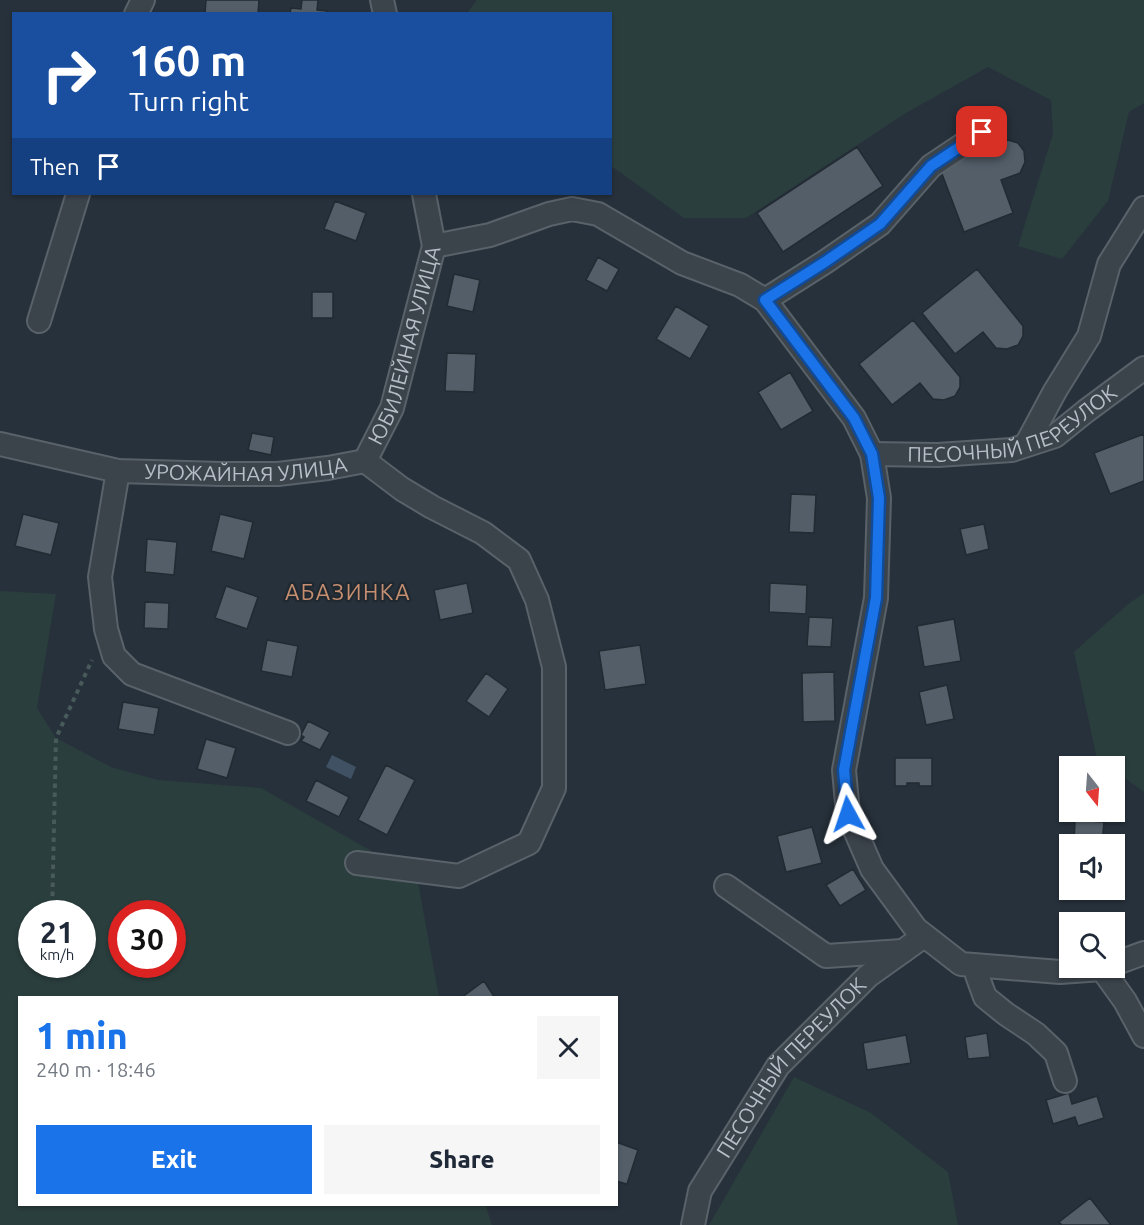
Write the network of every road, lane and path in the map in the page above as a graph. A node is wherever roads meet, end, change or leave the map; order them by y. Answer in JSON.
{"nodes":[{"id":1,"x":982,"y":132,"type":"dead end"},
{"id":2,"x":78,"y":195,"type":"edge"},
{"id":3,"x":424,"y":195,"type":"edge"},
{"id":4,"x":1144,"y":208,"type":"edge"},
{"id":5,"x":434,"y":246,"type":"junction"},
{"id":6,"x":765,"y":300,"type":"junction"},
{"id":7,"x":39,"y":321,"type":"dead end"},
{"id":8,"x":1140,"y":378,"type":"edge"},
{"id":9,"x":0,"y":444,"type":"edge"},
{"id":10,"x":1026,"y":445,"type":"junction"},
{"id":11,"x":872,"y":454,"type":"junction"},
{"id":12,"x":365,"y":460,"type":"junction"},
{"id":13,"x":118,"y":471,"type":"junction"},
{"id":14,"x":106,"y":629,"type":"junction"},
{"id":15,"x":288,"y":734,"type":"dead end"},
{"id":16,"x":357,"y":863,"type":"dead end"},
{"id":17,"x":726,"y":886,"type":"dead end"},
{"id":18,"x":52,"y":900,"type":"edge"},
{"id":19,"x":924,"y":936,"type":"junction"},
{"id":20,"x":903,"y":951,"type":"junction"},
{"id":21,"x":1144,"y":952,"type":"edge"},
{"id":22,"x":1125,"y":960,"type":"edge"},
{"id":23,"x":976,"y":966,"type":"junction"},
{"id":24,"x":1059,"y":972,"type":"edge"},
{"id":25,"x":1114,"y":978,"type":"edge"},
{"id":26,"x":1144,"y":1036,"type":"edge"},
{"id":27,"x":1065,"y":1081,"type":"dead end"},
{"id":28,"x":693,"y":1225,"type":"edge"}],
"edges":[{"from":1,"to":6,"type":"street"},
{"from":2,"to":7,"type":"street"},
{"from":3,"to":5,"type":"street","name":"ЮБИЛЕЙНАЯ УЛИЦА"},
{"from":4,"to":10,"type":"street"},
{"from":5,"to":6,"type":"street","name":"ПЕСОЧНЫЙ ПЕРЕУЛОК"},
{"from":5,"to":12,"type":"street","name":"ЮБИЛЕЙНАЯ УЛИЦА"},
{"from":6,"to":11,"type":"street","name":"ПЕСОЧНЫЙ ПЕРЕУЛОК"},
{"from":8,"to":10,"type":"street","name":"ПЕСОЧНЫЙ ПЕРЕУЛОК"},
{"from":9,"to":13,"type":"street","name":"УРОЖАЙНАЯ УЛИЦА"},
{"from":10,"to":11,"type":"street","name":"ПЕСОЧНЫЙ ПЕРЕУЛОК"},
{"from":11,"to":19,"type":"street","name":"ПЕСОЧНЫЙ ПЕРЕУЛОК"},
{"from":12,"to":13,"type":"street","name":"УРОЖАЙНАЯ УЛИЦА"},
{"from":12,"to":16,"type":"street","name":"УРОЖАЙНАЯ УЛИЦА"},
{"from":13,"to":14,"type":"street"},
{"from":14,"to":15,"type":"street"},
{"from":14,"to":18,"type":"path"},
{"from":17,"to":20,"type":"street"},
{"from":19,"to":20,"type":"street","name":"ПЕСОЧНЫЙ ПЕРЕУЛОК"},
{"from":19,"to":23,"type":"street","name":"ПЕСОЧНЫЙ ПЕРЕУЛОК"},
{"from":20,"to":28,"type":"street","name":"ПЕСОЧНЫЙ ПЕРЕУЛОК"},
{"from":21,"to":22,"type":"street","name":"ПЕСОЧНЫЙ ПЕРЕУЛОК"},
{"from":23,"to":24,"type":"street","name":"ПЕСОЧНЫЙ ПЕРЕУЛОК"},
{"from":23,"to":27,"type":"street"},
{"from":25,"to":26,"type":"street"}]}
